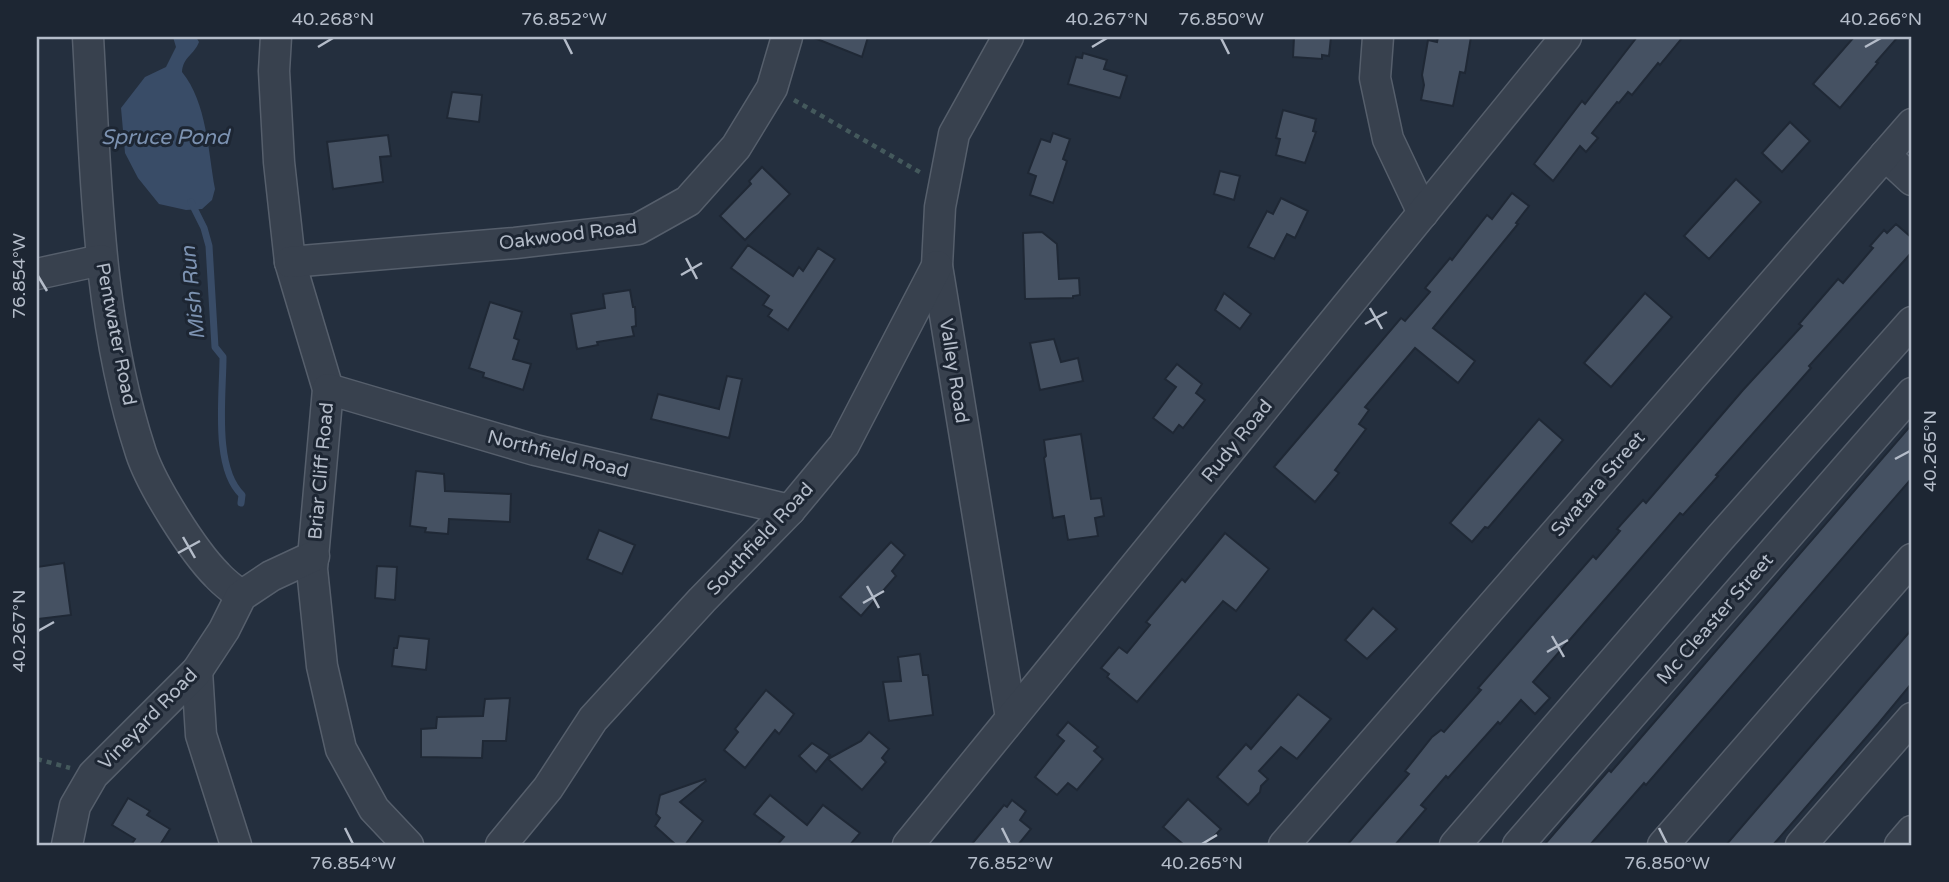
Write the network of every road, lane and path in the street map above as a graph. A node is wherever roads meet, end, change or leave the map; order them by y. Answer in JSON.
{"nodes":[{"id":1,"x":88,"y":37,"type":"edge"},
{"id":2,"x":276,"y":37,"type":"edge"},
{"id":3,"x":787,"y":37,"type":"edge"},
{"id":4,"x":1008,"y":37,"type":"edge"},
{"id":5,"x":1378,"y":37,"type":"edge"},
{"id":6,"x":1566,"y":37,"type":"edge"},
{"id":7,"x":772,"y":88,"type":"junction"},
{"id":8,"x":1912,"y":124,"type":"edge"},
{"id":9,"x":1885,"y":155,"type":"junction"},
{"id":10,"x":1912,"y":180,"type":"edge"},
{"id":11,"x":944,"y":186,"type":"junction"},
{"id":12,"x":1423,"y":213,"type":"junction"},
{"id":13,"x":101,"y":260,"type":"junction"},
{"id":14,"x":290,"y":262,"type":"junction"},
{"id":15,"x":937,"y":266,"type":"junction"},
{"id":16,"x":37,"y":274,"type":"edge"},
{"id":17,"x":1912,"y":322,"type":"edge"},
{"id":18,"x":328,"y":389,"type":"junction"},
{"id":19,"x":1912,"y":393,"type":"edge"},
{"id":20,"x":790,"y":510,"type":"junction"},
{"id":21,"x":314,"y":556,"type":"junction"},
{"id":22,"x":1912,"y":559,"type":"edge"},
{"id":23,"x":242,"y":596,"type":"junction"},
{"id":24,"x":197,"y":671,"type":"junction"},
{"id":25,"x":1010,"y":718,"type":"junction"},
{"id":26,"x":1912,"y":718,"type":"edge"},
{"id":27,"x":1912,"y":831,"type":"edge"},
{"id":28,"x":67,"y":845,"type":"edge"},
{"id":29,"x":236,"y":845,"type":"edge"},
{"id":30,"x":408,"y":845,"type":"edge"},
{"id":31,"x":501,"y":845,"type":"edge"},
{"id":32,"x":908,"y":845,"type":"edge"},
{"id":33,"x":1284,"y":845,"type":"edge"},
{"id":34,"x":1455,"y":845,"type":"edge"},
{"id":35,"x":1518,"y":845,"type":"edge"},
{"id":36,"x":1663,"y":845,"type":"edge"},
{"id":37,"x":1801,"y":845,"type":"edge"},
{"id":38,"x":1900,"y":845,"type":"edge"}],
"edges":[{"from":1,"to":13,"type":"street","name":"Pentwater Road"},
{"from":2,"to":14,"type":"street","name":"Briar Cliff Road"},
{"from":3,"to":7,"type":"street","name":"Oakwood Road"},
{"from":4,"to":11,"type":"street","name":"Valley Road"},
{"from":5,"to":12,"type":"street"},
{"from":6,"to":12,"type":"street","name":"Rudy Road"},
{"from":7,"to":11,"type":"path"},
{"from":7,"to":14,"type":"street","name":"Oakwood Road"},
{"from":8,"to":9,"type":"street","name":"Swatara Street"},
{"from":9,"to":10,"type":"street"},
{"from":9,"to":33,"type":"street","name":"Swatara Street"},
{"from":11,"to":15,"type":"street","name":"Valley Road"},
{"from":12,"to":25,"type":"street","name":"Rudy Road"},
{"from":13,"to":16,"type":"street"},
{"from":13,"to":23,"type":"street","name":"Pentwater Road"},
{"from":14,"to":18,"type":"street","name":"Briar Cliff Road"},
{"from":15,"to":20,"type":"street","name":"Southfield Road"},
{"from":15,"to":25,"type":"street","name":"Valley Road"},
{"from":17,"to":34,"type":"street"},
{"from":18,"to":20,"type":"street","name":"Northfield Road"},
{"from":18,"to":21,"type":"street","name":"Briar Cliff Road"},
{"from":19,"to":35,"type":"street","name":"Mc Cleaster Street"},
{"from":20,"to":31,"type":"street","name":"Southfield Road"},
{"from":21,"to":23,"type":"street","name":"Vineyard Road"},
{"from":21,"to":30,"type":"street","name":"Briar Cliff Road"},
{"from":22,"to":36,"type":"street"},
{"from":23,"to":24,"type":"street","name":"Vineyard Road"},
{"from":24,"to":28,"type":"street","name":"Vineyard Road"},
{"from":24,"to":29,"type":"street"},
{"from":25,"to":32,"type":"street","name":"Rudy Road"},
{"from":26,"to":37,"type":"street"},
{"from":27,"to":38,"type":"street"}]}
